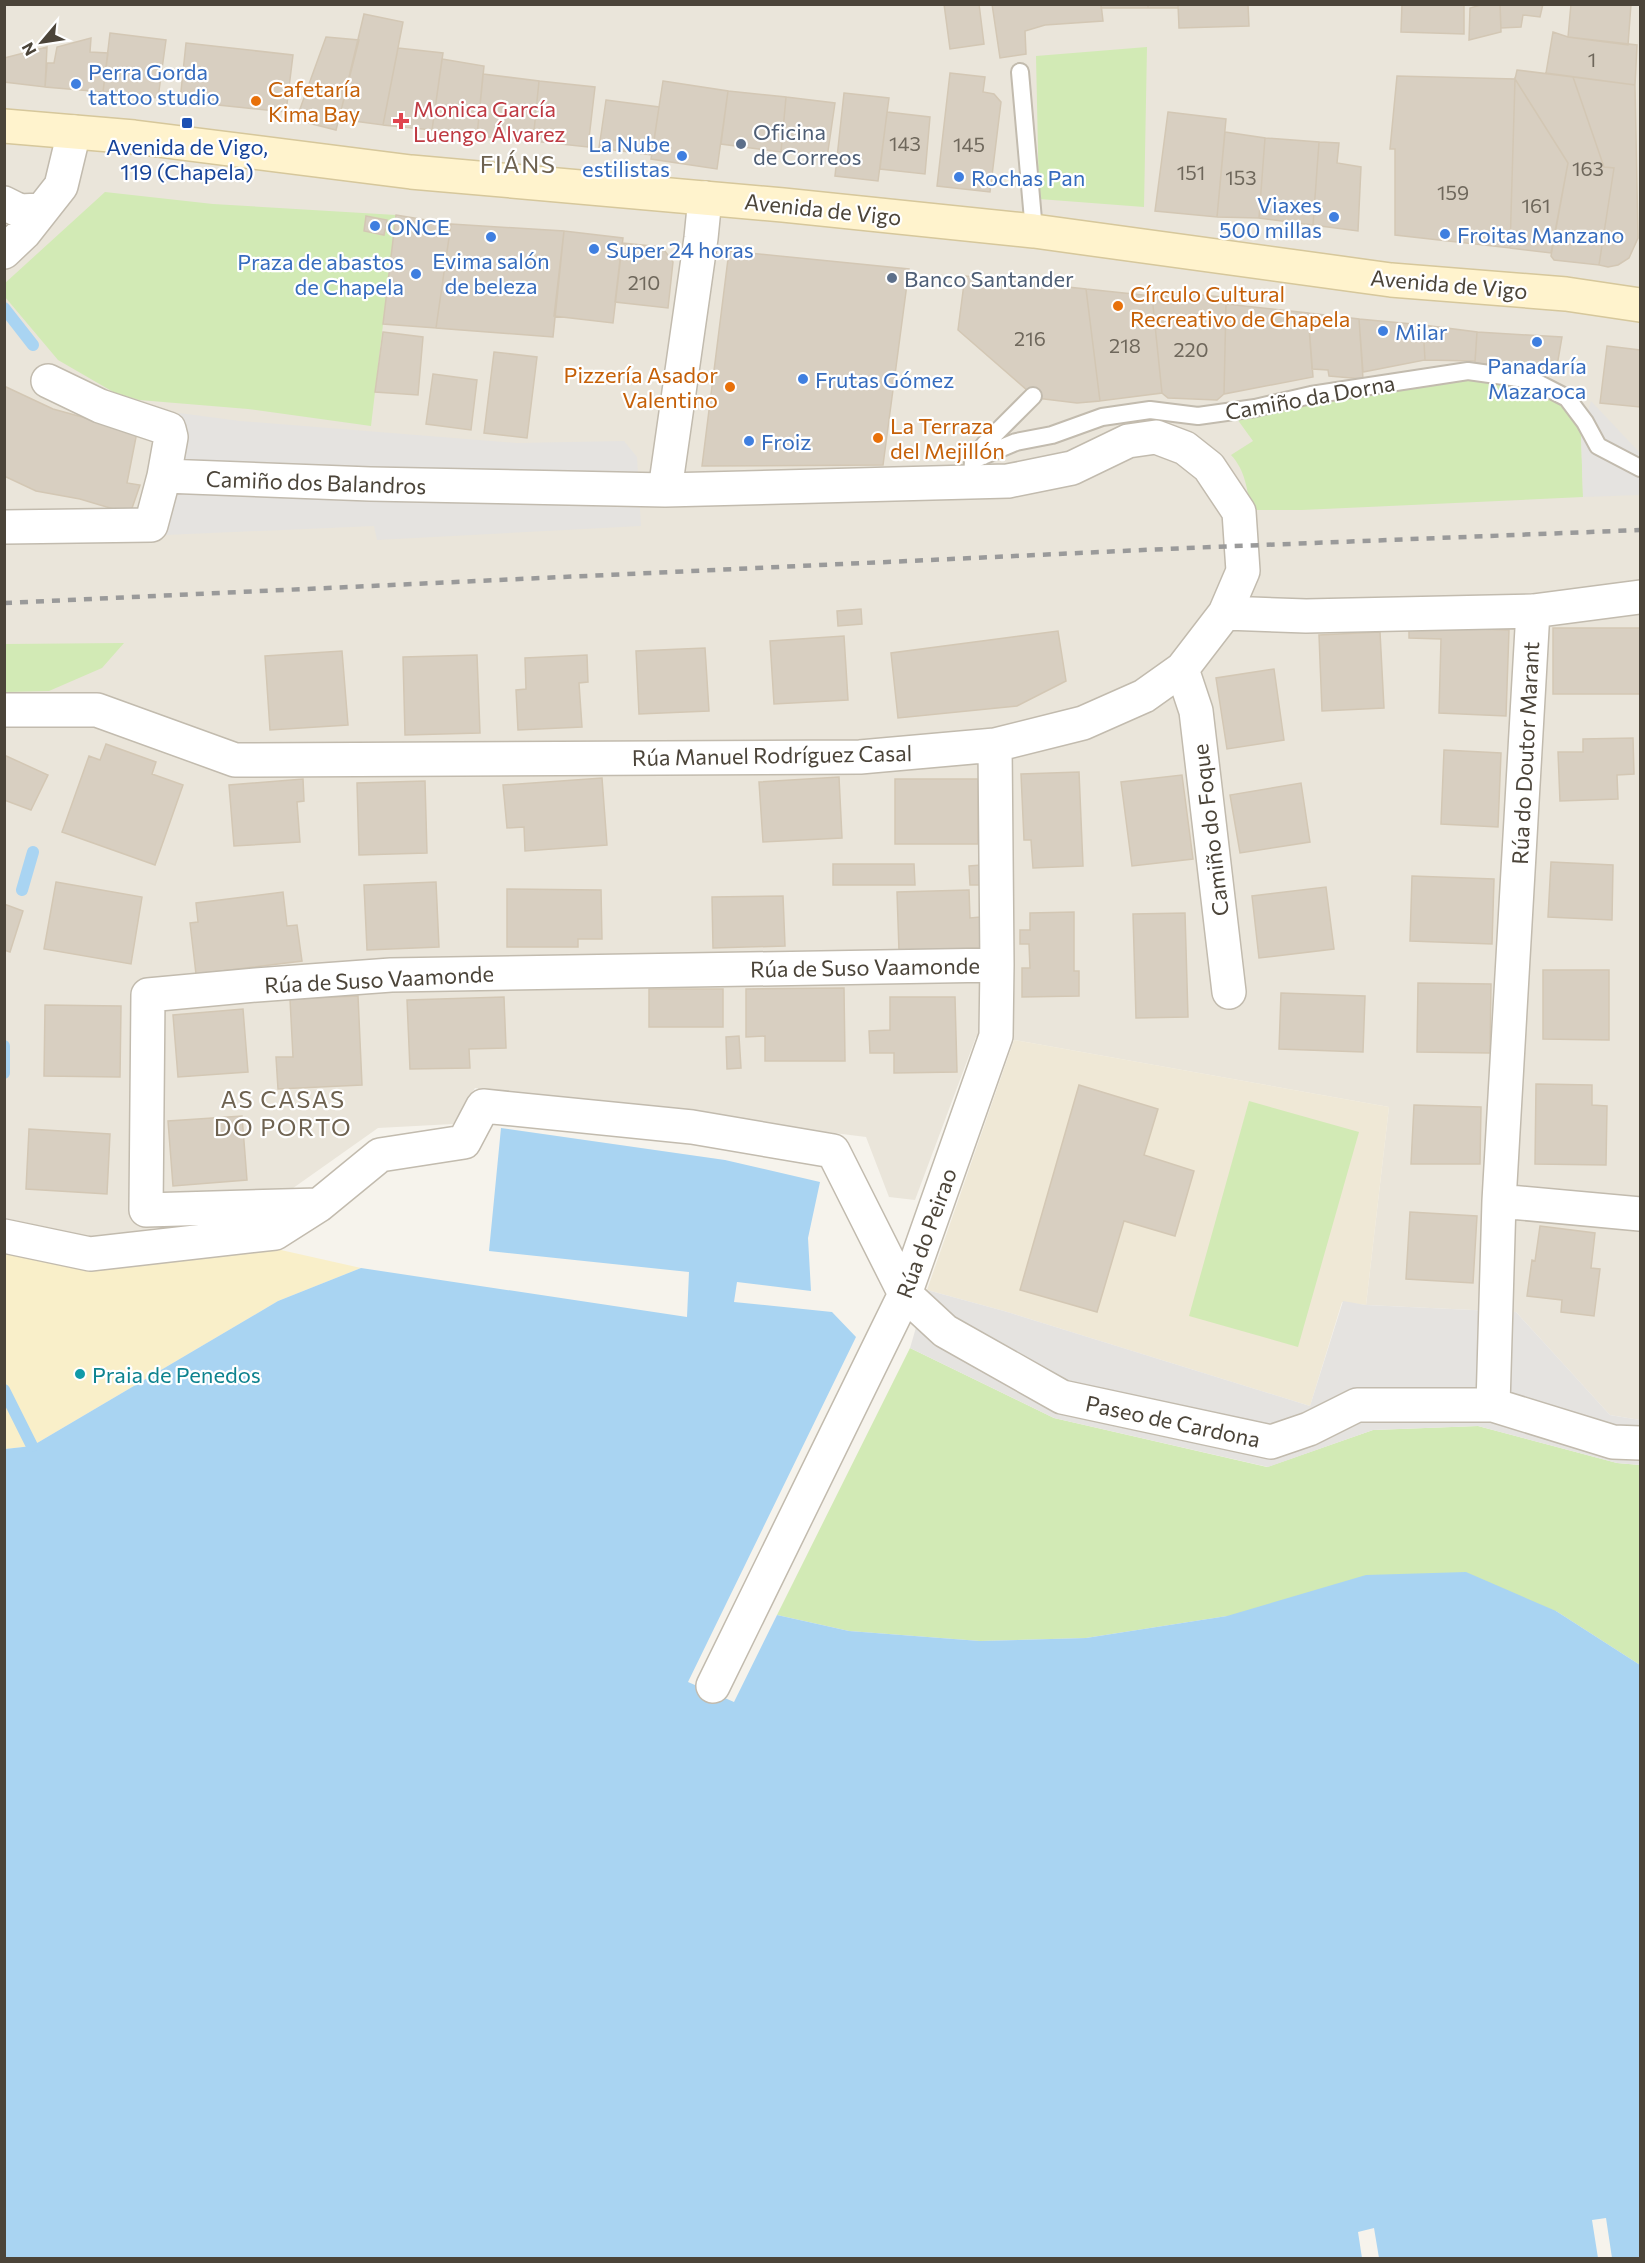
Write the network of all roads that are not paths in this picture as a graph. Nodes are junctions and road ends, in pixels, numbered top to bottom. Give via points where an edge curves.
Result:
1 (1020, 72) dead end
2 (4, 126) edge
3 (74, 132) junction
4 (705, 198) junction
5 (4, 203) edge
6 (41, 210) junction
7 (1034, 231) junction
8 (4, 252) edge
9 (1641, 305) edge
10 (48, 381) dead end
11 (1033, 396) dead end
12 (1641, 468) edge
13 (977, 469) junction
14 (164, 476) junction
15 (665, 490) junction
16 (4, 527) edge
17 (1641, 597) edge
18 (1533, 611) junction
19 (1226, 613) junction
20 (1182, 669) junction
21 (4, 711) edge
22 (994, 745) junction
23 (998, 965) junction
24 (1229, 992) dead end
25 (1499, 1201) junction
26 (319, 1205) junction
27 (1641, 1214) edge
28 (4, 1236) edge
29 (905, 1294) junction
30 (1493, 1405) junction
31 (1641, 1443) edge
32 (713, 1686) dead end

1 - 7 lane
2 - 3 main road, Avenida de Vigo
3 - 4 main road, Avenida de Vigo via 411,172
3 - 6 street via 61,186
4 - 7 main road, Avenida de Vigo
4 - 15 street
5 - 6 street via 20,211
6 - 8 street
7 - 9 main road, Avenida de Vigo via 1391,280 1566,294
10 - 14 street via 100,406 169,429
11 - 13 lane via 984,445
12 - 13 lane, Camiño da Dorna via 1598,446 1567,398 1532,380 1468,371 1198,416 1150,410 1102,417 1052,435 1016,442
13 - 15 street, Rúa Manuel Rodríguez Casal
13 - 19 street, Rúa Manuel Rodríguez Casal via 1008,481 1072,468 1128,441 1156,437 1185,448 1209,467 1239,512 1243,571
14 - 15 street, Camiño dos Balandros
14 - 16 street via 151,525
17 - 18 street
18 - 19 street, Rúa do Doutor Marant via 1306,616
18 - 25 street, Rúa do Doutor Marant
19 - 20 street, Rúa Manuel Rodríguez Casal
20 - 22 street, Rúa Manuel Rodríguez Casal via 1144,696 1083,723
20 - 24 street, Camiño do Foque via 1196,711
21 - 22 street, Rúa Manuel Rodríguez Casal via 97,710 235,760 860,757
22 - 23 street, Rúa do Peirao
23 - 26 street, Rúa de Suso Vaamonde via 391,975 148,996 146,1210
23 - 29 street, Rúa do Peirao via 996,1036
25 - 27 street
25 - 30 street, Rúa do Doutor Marant
26 - 28 street via 275,1233 90,1254
26 - 29 street, Paseo de Cardona via 380,1155 464,1142 483,1106 692,1127 833,1151
29 - 30 street, Paseo de Cardona via 945,1332 1062,1397 1271,1442 1309,1429 1357,1405
29 - 32 street, Rúa do Peirao
30 - 31 street, Paseo de Cardona via 1613,1442

